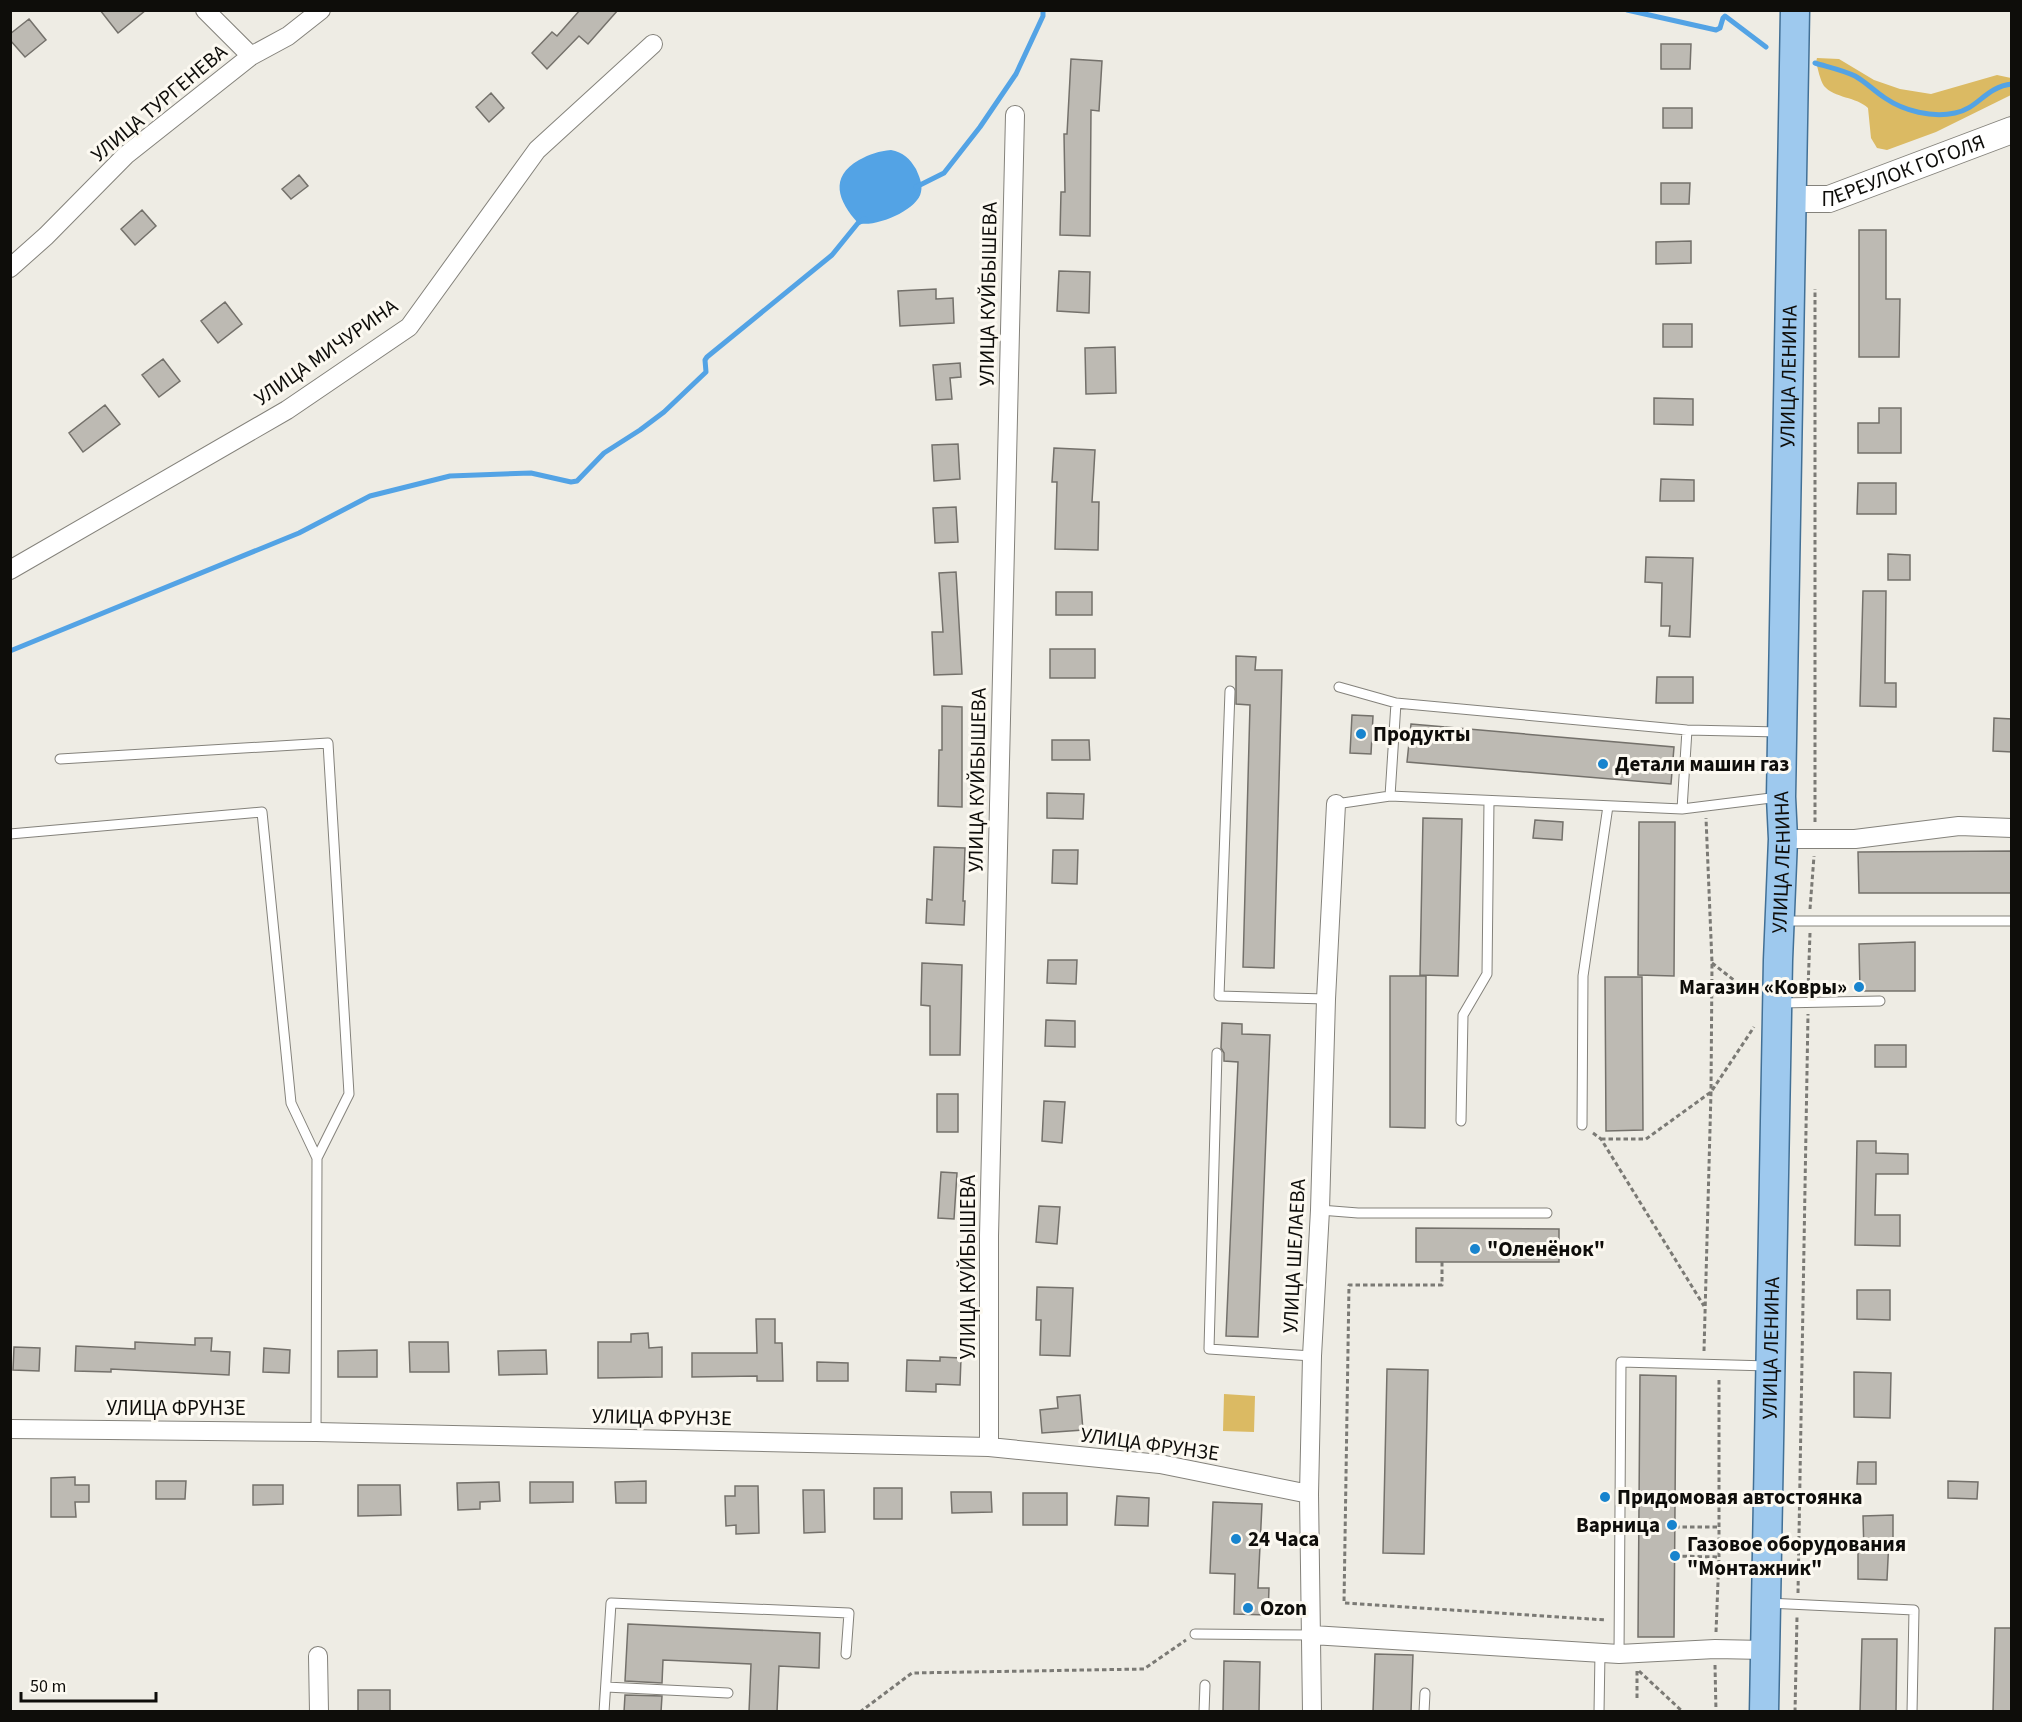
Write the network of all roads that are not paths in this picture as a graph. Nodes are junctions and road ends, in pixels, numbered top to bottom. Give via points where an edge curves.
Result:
1 (205, 10) edge
2 (321, 10) edge
3 (1795, 10) edge
4 (653, 44) dead end
5 (250, 56) junction
6 (1015, 115) dead end
7 (2012, 130) edge
8 (1792, 199) junction
9 (10, 268) edge
10 (10, 570) edge
11 (1339, 687) dead end
12 (1230, 691) dead end
13 (1396, 703) junction
14 (1687, 730) junction
15 (1782, 732) junction
16 (60, 759) dead end
17 (1390, 796) junction
18 (1781, 797) junction
19 (1489, 801) junction
20 (1336, 804) joint
21 (1608, 806) junction
22 (1682, 809) junction
23 (2012, 828) edge
24 (10, 834) edge
25 (1783, 839) junction
26 (2012, 921) edge
27 (1779, 922) junction
28 (1326, 999) junction
29 (1880, 1001) dead end
30 (1764, 1004) junction
31 (1217, 1053) dead end
32 (1461, 1121) dead end
33 (1582, 1125) road end
34 (317, 1158) junction
35 (1320, 1210) junction
36 (1547, 1213) dead end
37 (1312, 1356) junction
38 (1771, 1366) junction
39 (10, 1429) edge
40 (316, 1432) junction
41 (989, 1447) junction
42 (1309, 1494) junction
43 (1766, 1603) junction
44 (1195, 1634) road end
45 (1312, 1635) junction
46 (1765, 1650) junction
47 (1600, 1653) junction
48 (846, 1654) dead end
49 (1619, 1654) junction
50 (318, 1656) dead end
51 (1205, 1685) dead end
52 (606, 1687) junction
53 (728, 1693) dead end
54 (1425, 1693) dead end
55 (319, 1712) edge
56 (604, 1712) edge
57 (1204, 1712) edge
58 (1312, 1712) edge
59 (1424, 1712) edge
60 (1599, 1712) edge
61 (1764, 1712) edge
62 (1912, 1712) edge

1 - 5 street
2 - 5 street, УЛИЦА ТУРГЕНЕВА via 288,36
3 - 8 main road, УЛИЦА ЛЕНИНА
4 - 10 street, УЛИЦА МИЧУРИНА via 537,150 409,327 287,410
5 - 9 street, УЛИЦА ТУРГЕНЕВА via 126,155
6 - 41 street, УЛИЦА КУЙБЫШЕВА via 990,1213
7 - 8 main road, ПЕРЕУЛОК ГОГОЛЯ via 1829,198
8 - 15 main road, УЛИЦА ЛЕНИНА
11 - 13 lane
12 - 28 lane via 1219,996
13 - 14 lane
13 - 17 lane
14 - 15 lane
14 - 22 lane
15 - 18 main road, УЛИЦА ЛЕНИНА
16 - 34 lane via 328,743 349,1094
17 - 19 lane
17 - 20 lane
18 - 22 lane
18 - 25 main road, УЛИЦА ЛЕНИНА
19 - 21 lane
19 - 32 lane via 1486,974 1463,1016
20 - 28 street, УЛИЦА ШЕЛАЕВА
21 - 22 lane
21 - 33 lane via 1583,976
23 - 25 street via 1959,826 1855,838
24 - 34 lane via 262,812 291,1103
25 - 27 main road, УЛИЦА ЛЕНИНА
26 - 27 lane
27 - 30 main road, УЛИЦА ЛЕНИНА
28 - 35 street, УЛИЦА ШЕЛАЕВА
29 - 30 lane
30 - 38 main road, УЛИЦА ЛЕНИНА
31 - 37 lane via 1209,1349
34 - 40 lane
35 - 36 lane
35 - 37 street, УЛИЦА ШЕЛАЕВА
37 - 42 street, УЛИЦА ШЕЛАЕВА
38 - 43 main road, УЛИЦА ЛЕНИНА
38 - 49 lane via 1621,1362
39 - 40 street, УЛИЦА ФРУНЗЕ
40 - 41 street, УЛИЦА ФРУНЗЕ
41 - 42 street, УЛИЦА ФРУНЗЕ via 1160,1464
42 - 45 street, УЛИЦА ШЕЛАЕВА
43 - 46 main road, УЛИЦА ЛЕНИНА
43 - 62 lane via 1914,1610
44 - 45 lane
45 - 47 street
45 - 58 street, УЛИЦА ШЕЛАЕВА
46 - 49 street
46 - 61 main road, УЛИЦА ЛЕНИНА
47 - 49 street
47 - 60 lane
48 - 52 lane via 849,1613 610,1603
50 - 55 street
51 - 57 lane
52 - 53 lane
52 - 56 lane
54 - 59 lane

